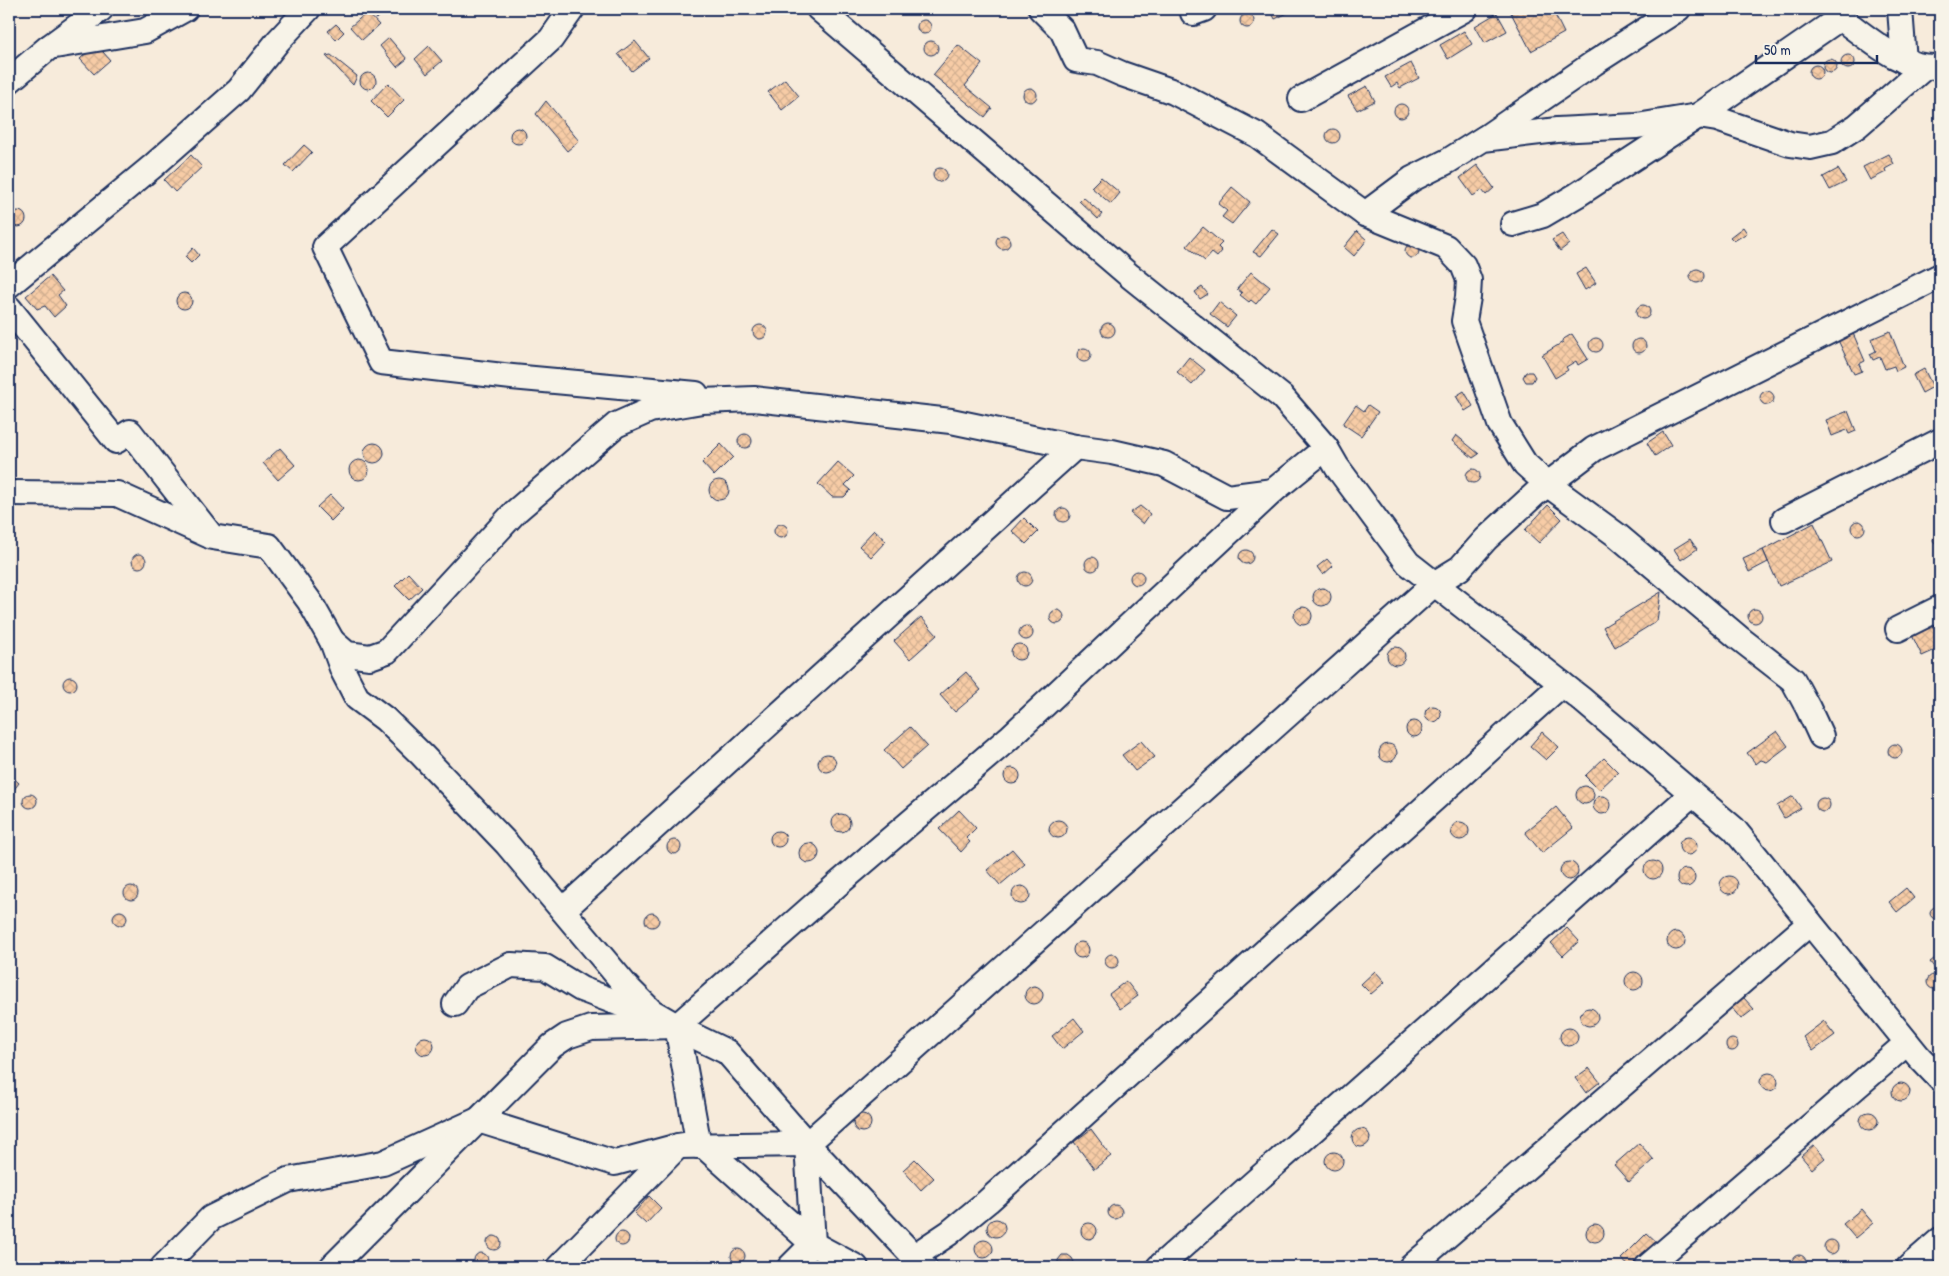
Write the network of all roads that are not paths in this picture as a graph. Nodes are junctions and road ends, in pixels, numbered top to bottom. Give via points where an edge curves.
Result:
1 (101, 9) edge
2 (184, 9) edge
3 (308, 9) edge
4 (572, 9) edge
5 (819, 9) edge
6 (1040, 9) edge
7 (1465, 9) edge
8 (1678, 9) edge
9 (1900, 9) edge
10 (1838, 13) edge
11 (49, 47) junction
12 (1923, 65) edge
13 (9, 82) edge
14 (1301, 99) dead end
15 (1698, 116) junction
16 (1483, 139) junction
17 (1365, 214) junction
18 (1513, 224) dead end
19 (1940, 276) edge
20 (9, 285) edge
21 (9, 308) edge
22 (754, 399) junction
23 (1940, 441) edge
24 (1075, 447) junction
25 (1326, 448) junction
26 (1547, 484) junction
27 (1273, 491) junction
28 (9, 493) edge
29 (1784, 520) dead end
30 (212, 537) junction
31 (1434, 584) junction
32 (1940, 608) edge
33 (1898, 629) dead end
34 (332, 641) junction
35 (1562, 684) junction
36 (1821, 736) dead end
37 (1692, 794) junction
38 (563, 910) junction
39 (1810, 923) junction
40 (454, 1004) dead end
41 (677, 1026) junction
42 (1908, 1043) junction
43 (1937, 1070) edge
44 (478, 1120) junction
45 (807, 1144) junction
46 (688, 1146) junction
47 (1940, 1240) edge
48 (812, 1244) junction
49 (919, 1262) edge
50 (163, 1267) edge
51 (332, 1267) edge
52 (559, 1267) edge
53 (790, 1267) edge
54 (856, 1267) edge
55 (1159, 1267) edge
56 (1411, 1267) edge
57 (1647, 1267) edge
58 (1909, 1267) edge

1 - 11 street
2 - 11 street via 145,31
3 - 20 street via 278,40 239,90
4 - 22 street via 551,39 325,247 381,362
5 - 25 street via 1130,276 1282,397
6 - 17 street via 1062,30 1076,60 1097,63 1174,92 1257,135
7 - 14 street
8 - 16 street
9 - 12 street
10 - 12 street
10 - 15 street
11 - 13 street
12 - 15 street via 1857,126 1832,142 1810,147
15 - 16 street via 1637,126 1557,130
15 - 18 street via 1543,215
16 - 17 street via 1412,179
17 - 26 street via 1446,247 1462,265 1468,280 1464,321 1500,424 1525,464
19 - 26 street via 1594,449
21 - 30 street via 116,441 130,432
22 - 24 street via 951,421
22 - 34 street via 702,401 650,410 616,424 515,512 387,651 370,657 347,654
23 - 29 street
24 - 27 street via 1164,464 1227,497
24 - 38 street
25 - 27 street
25 - 31 street via 1408,563
26 - 31 street via 1486,539 1460,568
26 - 36 street via 1618,536 1793,680
27 - 41 street via 1009,738
28 - 30 street via 117,494
30 - 34 street via 269,546 310,602
31 - 35 street
31 - 45 street
32 - 33 street
34 - 38 street via 358,698 422,755 507,844
35 - 37 street
35 - 49 street
37 - 39 street via 1734,829
37 - 55 street
38 - 41 street via 627,987 651,1011
39 - 42 street
39 - 56 street
40 - 41 street via 467,987 511,965 545,966 581,990
41 - 44 street via 591,1028 567,1036 552,1046
41 - 45 street via 727,1052
41 - 46 street
42 - 43 street
42 - 57 street
44 - 46 street via 615,1163
44 - 50 street via 383,1163 288,1180 211,1218
44 - 51 street
45 - 46 street
45 - 48 street
45 - 49 street
46 - 48 street via 705,1147
46 - 52 street
47 - 58 street
48 - 53 street
48 - 54 street

